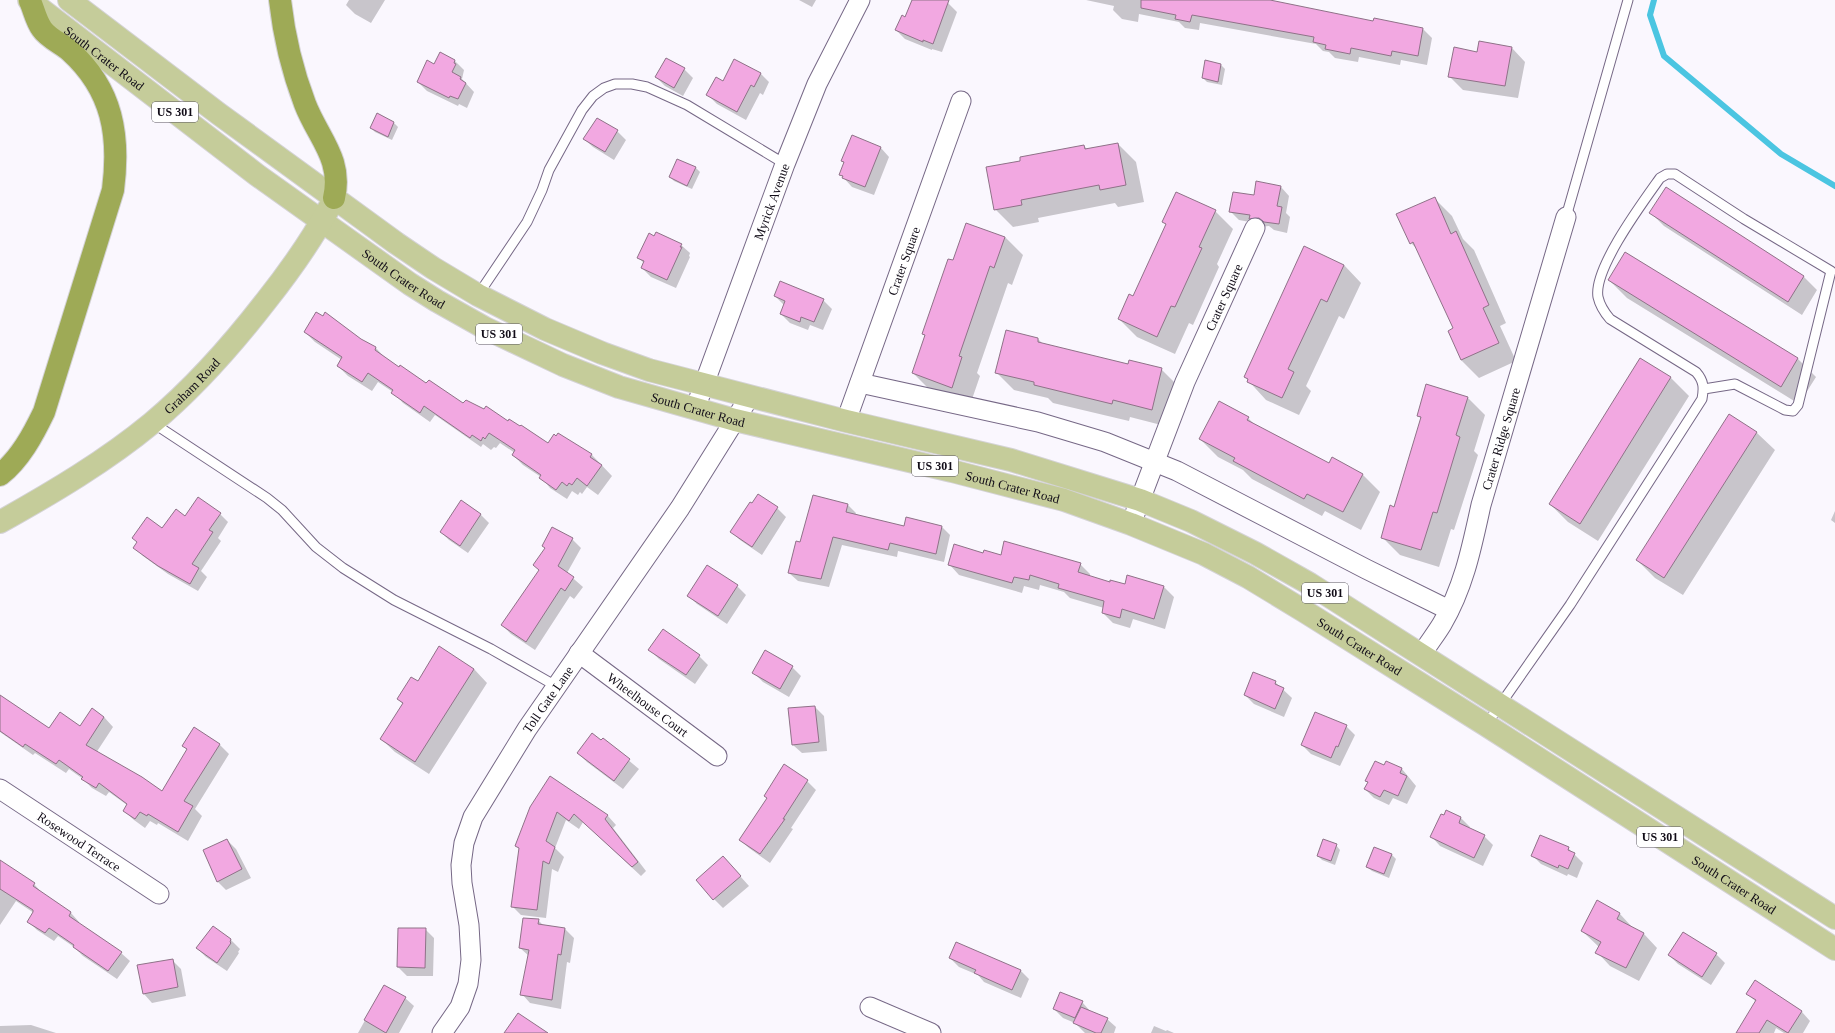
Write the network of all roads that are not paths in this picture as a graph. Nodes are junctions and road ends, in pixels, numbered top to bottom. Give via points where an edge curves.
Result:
1 (29, 0) edge
2 (70, 0) edge
3 (280, 0) edge
4 (860, 0) edge
5 (1628, 0) edge
6 (961, 102) dead end
7 (785, 164) junction
8 (334, 198) junction
9 (1566, 218) joint
10 (322, 221) junction
11 (1255, 228) dead end
12 (478, 295) junction
13 (860, 383) junction
14 (703, 385) junction
15 (1704, 389) junction
16 (750, 396) junction
17 (695, 409) junction
18 (735, 420) junction
19 (846, 421) junction
20 (152, 422) junction
21 (1155, 462) junction
22 (0, 475) edge
23 (1140, 500) junction
24 (0, 522) edge
25 (1132, 524) junction
26 (1449, 610) junction
27 (579, 653) junction
28 (1422, 654) junction
29 (556, 686) junction
30 (1500, 704) junction
31 (1486, 724) junction
32 (717, 756) dead end
33 (0, 789) edge
34 (159, 894) dead end
35 (1835, 918) edge
36 (1835, 949) edge
37 (870, 1007) dead end
38 (442, 1033) edge
39 (931, 1033) edge

1 - 10 main road, South Crater Road / US 301 via 257,175
1 - 22 highway via 42,30 71,52 93,77 105,99 116,139 116,166 113,190 44,412 22,451
2 - 8 main road, South Crater Road / US 301
3 - 8 highway via 283,29 292,68 305,106 336,170 337,185
4 - 7 street, Myrick Avenue via 817,84
5 - 9 lane
6 - 13 street, Crater Square
7 - 12 lane via 687,105 647,87 615,84 604,88 593,96 582,110 549,170 527,222
7 - 14 street, Myrick Avenue
8 - 10 main road, Graham Road
8 - 12 main road, South Crater Road / US 301 via 433,268
9 - 26 street, Crater Ridge Square via 1481,505 1465,570
10 - 17 main road, South Crater Road / US 301 via 417,288 485,328 563,365
10 - 20 main road, Graham Road via 280,283 241,333 195,384
11 - 21 street, Crater Square via 1185,382
12 - 14 main road, South Crater Road / US 301 via 545,329 602,353 649,370
13 - 19 street, Crater Square
13 - 21 street via 1038,422 1105,442
14 - 16 main road, South Crater Road / US 301
14 - 17 street, Myrick Avenue
15 - 15 lane via 1702,379 1696,372 1610,319 1602,309 1598,296 1598,286 1608,260 1624,230 1660,178 1667,174 1675,174 1831,271 1798,406 1792,411 1785,410 1735,384
15 - 30 lane via 1702,399 1587,578
16 - 18 street, Toll Gate Lane
16 - 19 main road, South Crater Road / US 301
17 - 18 main road, South Crater Road / US 301
18 - 25 main road, South Crater Road / US 301 via 967,474 1064,500
18 - 27 street, Toll Gate Lane via 680,508
19 - 23 main road, South Crater Road / US 301 via 1011,460
20 - 24 main road, Graham Road via 118,449
20 - 29 lane via 267,498 282,510 316,547 343,568 394,600 491,649
21 - 23 street, Crater Square
21 - 26 street
23 - 25 street, Crater Square
23 - 28 main road, South Crater Road / US 301 via 1191,521 1256,553
25 - 31 main road, South Crater Road / US 301 via 1204,554 1248,577
26 - 28 street, Crater Ridge Square
27 - 29 street, Toll Gate Lane
27 - 32 street, Wheelhouse Court
28 - 30 main road, South Crater Road / US 301
29 - 38 street, Toll Gate Lane via 473,817 464,843 462,883 469,925 471,960 468,984 460,1006
30 - 31 lane
30 - 35 main road, South Crater Road / US 301
31 - 36 main road, South Crater Road / US 301
33 - 34 street, Rosewood Terrace
37 - 39 street

